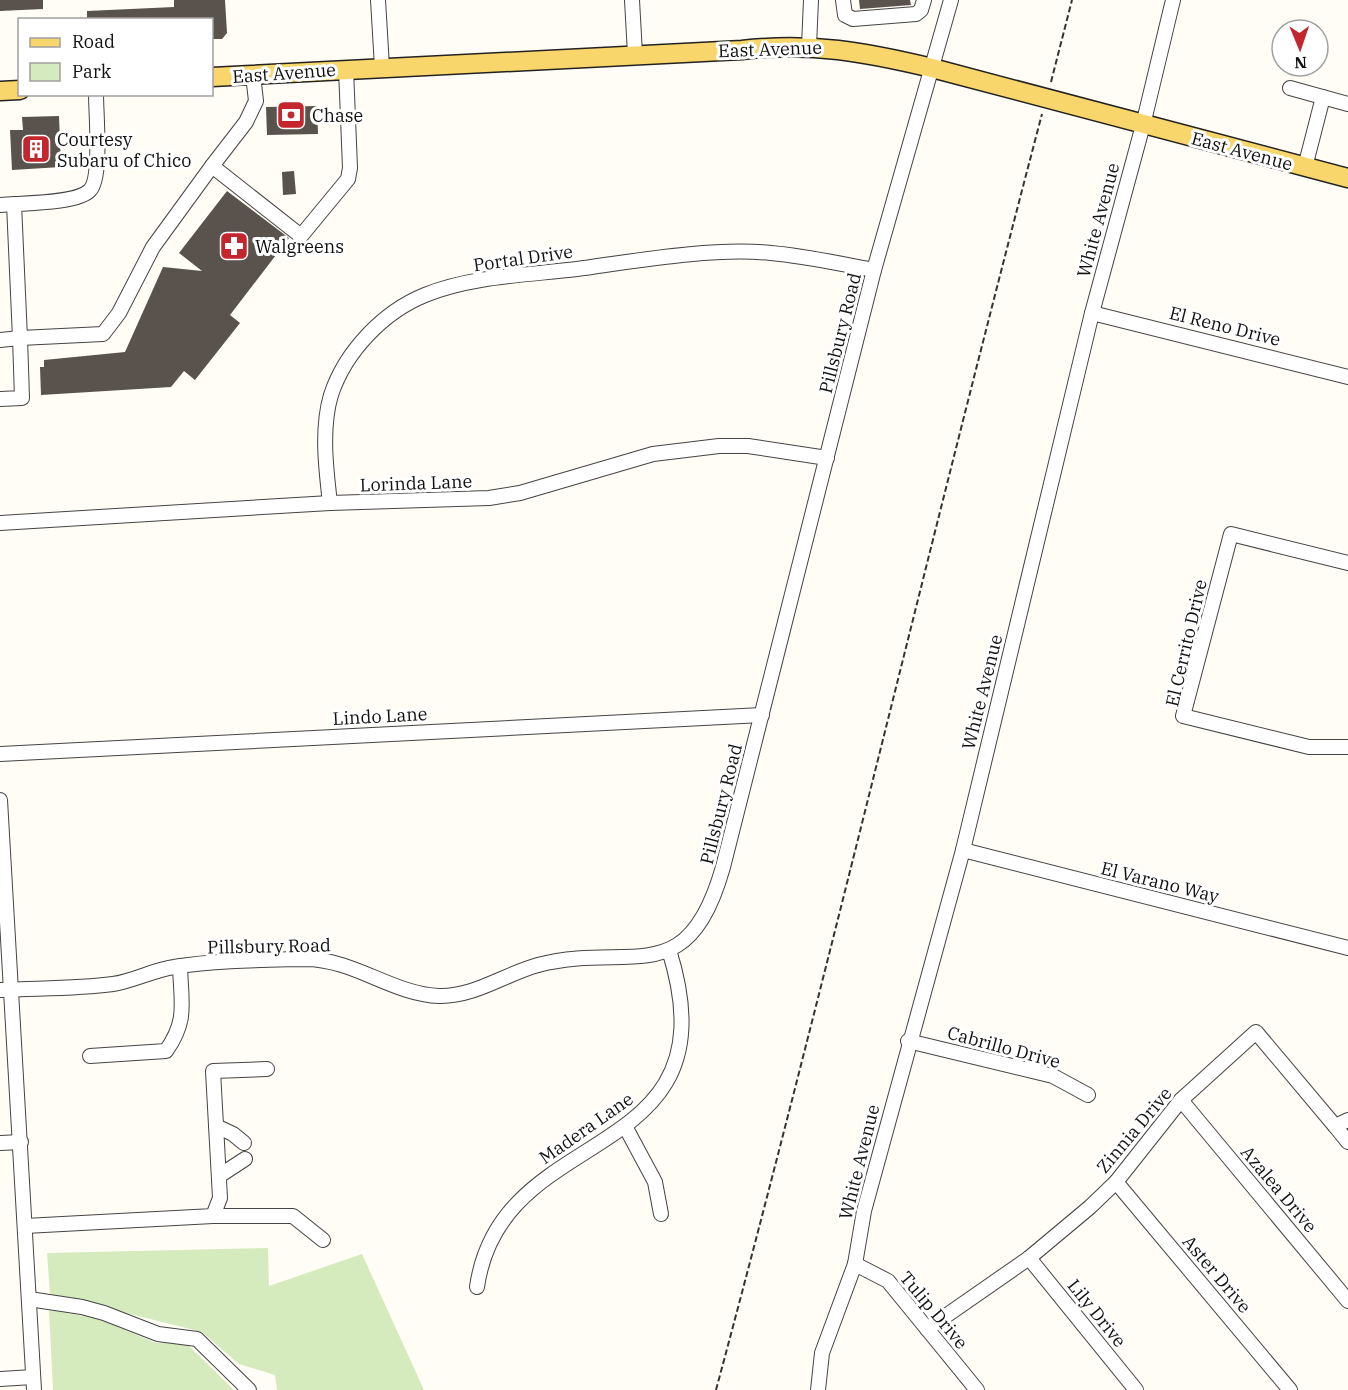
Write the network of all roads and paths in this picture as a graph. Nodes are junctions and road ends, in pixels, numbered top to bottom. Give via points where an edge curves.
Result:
1 (378, 0) edge
2 (632, 0) edge
3 (811, 0) edge
4 (843, 0) edge
5 (924, 0) edge
6 (951, 0) edge
7 (1071, 0) edge
8 (1173, 0) edge
9 (809, 46) junction
10 (634, 54) junction
11 (382, 67) junction
12 (933, 68) junction
13 (346, 69) junction
14 (253, 75) junction
15 (213, 77) edge
16 (1290, 88) dead end
17 (18, 90) edge
18 (0, 91) edge
19 (96, 96) edge
20 (1323, 97) junction
21 (1046, 99) junction
22 (1348, 104) edge
23 (1143, 125) junction
24 (212, 166) junction
25 (1305, 167) junction
26 (1348, 178) edge
27 (7, 204) edge
28 (874, 270) junction
29 (1092, 313) junction
30 (20, 339) junction
31 (0, 340) edge
32 (1348, 377) edge
33 (0, 399) edge
34 (826, 458) junction
35 (330, 504) junction
36 (0, 523) edge
37 (1348, 563) edge
38 (762, 715) junction
39 (1348, 747) edge
40 (0, 754) edge
41 (0, 800) edge
42 (963, 850) junction
43 (2, 876) edge
44 (1348, 948) edge
45 (669, 950) junction
46 (180, 966) junction
47 (6, 990) edge
48 (908, 1041) junction
49 (90, 1056) dead end
50 (267, 1069) dead end
51 (1088, 1095) dead end
52 (1181, 1100) junction
53 (1348, 1120) edge
54 (216, 1126) junction
55 (1335, 1126) junction
56 (626, 1128) junction
57 (21, 1142) junction
58 (1348, 1142) edge
59 (0, 1143) edge
60 (244, 1143) dead end
61 (245, 1160) dead end
62 (219, 1176) junction
63 (1116, 1182) junction
64 (661, 1214) dead end
65 (213, 1216) junction
66 (25, 1226) junction
67 (323, 1240) dead end
68 (1029, 1258) junction
69 (855, 1264) junction
70 (477, 1287) dead end
71 (29, 1299) junction
72 (1348, 1301) edge
73 (927, 1329) junction
74 (0, 1379) edge
75 (33, 1384) edge
76 (249, 1390) edge
77 (716, 1390) edge
78 (818, 1390) edge
79 (977, 1390) edge
80 (1136, 1390) edge
81 (1290, 1390) edge

1 - 11 street
2 - 10 street
3 - 9 street
4 - 5 street via 845,15 853,19 916,14
6 - 12 street, Pillsbury Road
7 - 21 path
8 - 23 street, White Avenue
9 - 10 main road, East Avenue
9 - 12 main road, East Avenue via 872,53
10 - 11 main road, East Avenue
11 - 13 main road, East Avenue
12 - 21 main road, East Avenue
12 - 28 street, Pillsbury Road
13 - 14 main road, East Avenue
13 - 24 street via 348,179 301,236
14 - 15 main road, East Avenue
14 - 24 street via 256,101 246,122
16 - 20 street
17 - 18 main road
19 - 27 street via 96,174 91,190 67,199
20 - 22 street
20 - 25 street
21 - 23 main road, East Avenue
21 - 77 path via 825,977
23 - 25 main road, East Avenue
23 - 29 street, White Avenue
24 - 30 street via 153,247 119,313 103,334
25 - 26 main road, East Avenue
27 - 30 street
28 - 34 street, Pillsbury Road
28 - 35 street, Portal Drive via 746,252 659,258 487,280 426,294 376,326 342,371 331,395 327,421
29 - 32 street, El Reno Drive
29 - 42 street, White Avenue
30 - 31 street
30 - 33 street via 22,398
34 - 35 street, Lorinda Lane via 748,446 684,449 622,461 520,493 489,498
34 - 38 street, Pillsbury Road
35 - 36 street, Lorinda Lane
37 - 39 street, El Cerrito Drive via 1231,534 1184,716 1309,747
38 - 40 street, Lindo Lane
38 - 45 street, Pillsbury Road via 714,901 687,938
41 - 43 street
42 - 44 street, El Varano Way
42 - 48 street, White Avenue
43 - 47 street
45 - 46 street, Pillsbury Road via 634,958 539,965 475,991 441,996 421,994 326,960
45 - 56 street, Madera Lane via 682,1000 680,1047 659,1094
46 - 47 street, Pillsbury Road via 112,984
46 - 49 street via 182,1021 166,1051
47 - 57 street
48 - 51 street, Cabrillo Drive via 1053,1076
48 - 69 street, White Avenue via 864,1211
50 - 54 street via 213,1071
52 - 55 street, Zinnia Drive via 1256,1032
52 - 63 street, Zinnia Drive
52 - 72 street, Azalea Drive
53 - 55 street
54 - 60 street
54 - 62 street
55 - 58 street
56 - 64 street via 655,1182
56 - 70 street, Madera Lane via 561,1166 510,1210 490,1237
57 - 59 street
57 - 66 street
61 - 62 street
62 - 65 street via 220,1198
63 - 68 street, Zinnia Drive
63 - 81 street, Aster Drive
65 - 66 street
65 - 67 street via 293,1216
66 - 71 street
68 - 73 street, Zinnia Drive
68 - 80 street, Lily Drive
69 - 73 street, Tulip Drive via 888,1281
69 - 78 street, White Avenue via 828,1331
71 - 75 street
71 - 76 street via 82,1307 158,1334 197,1339
73 - 79 street, Tulip Drive
74 - 75 street

